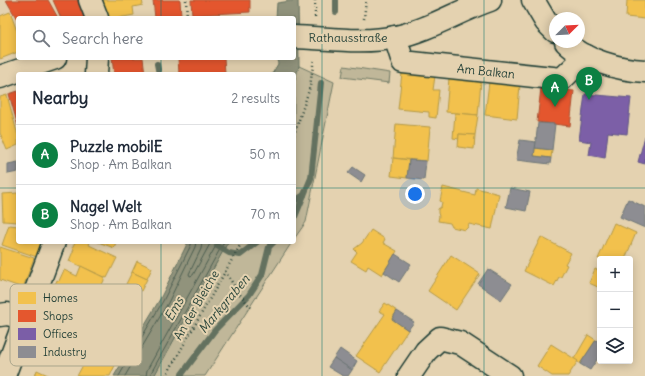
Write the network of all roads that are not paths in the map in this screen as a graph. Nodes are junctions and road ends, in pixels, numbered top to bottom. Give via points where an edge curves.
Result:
1 (90, 0) edge
2 (490, 0) edge
3 (533, 0) edge
4 (96, 16) edge
5 (549, 25) edge
6 (306, 37) edge
7 (395, 37) junction
8 (575, 48) edge
9 (586, 56) junction
10 (49, 60) edge
11 (97, 60) edge
12 (645, 71) edge
13 (96, 72) edge
14 (0, 76) edge
15 (53, 244) edge
16 (38, 284) edge
17 (0, 315) edge
18 (10, 315) edge
19 (10, 359) edge
20 (4, 376) edge
21 (409, 376) edge
22 (510, 376) edge

1 - 4 street
2 - 7 street, Rathausstraße via 433,26
3 - 5 street
6 - 7 street, Rathausstraße via 362,40
7 - 9 street, Am Balkan via 403,62 562,79
8 - 9 street
9 - 12 street via 613,66
10 - 14 street
11 - 13 street
15 - 16 street
17 - 18 street
19 - 20 street
21 - 22 street via 426,351 440,338 460,343

